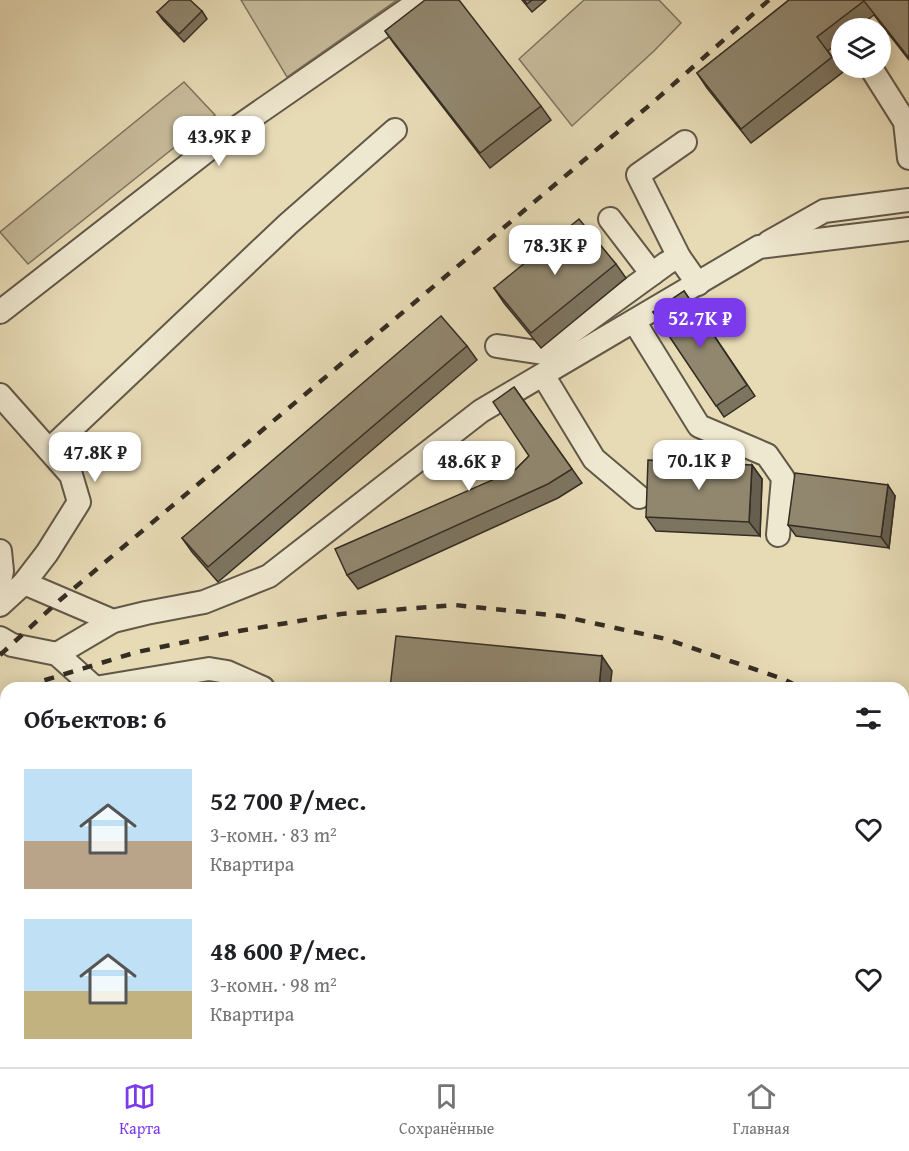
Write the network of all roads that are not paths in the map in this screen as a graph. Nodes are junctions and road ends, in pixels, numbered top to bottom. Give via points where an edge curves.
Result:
1 (421, 0) edge
2 (877, 78) edge
3 (395, 130) dead end
4 (685, 142) dead end
5 (909, 158) edge
6 (909, 200) edge
7 (610, 219) dead end
8 (909, 230) edge
9 (759, 248) junction
10 (679, 257) junction
11 (652, 274) junction
12 (698, 284) junction
13 (0, 312) edge
14 (634, 321) junction
15 (497, 346) dead end
16 (543, 375) junction
17 (0, 395) edge
18 (49, 450) junction
19 (639, 497) dead end
20 (778, 535) dead end
21 (0, 551) edge
22 (0, 580) edge
23 (24, 584) junction
24 (0, 605) edge
25 (112, 621) junction
26 (0, 638) edge
27 (57, 654) junction
28 (87, 682) edge
29 (130, 682) edge
30 (249, 682) edge

1 - 13 street via 232,131
2 - 5 street via 905,122
3 - 18 street via 288,224
4 - 10 street via 638,175
6 - 9 street via 824,211
7 - 11 street
8 - 9 street
9 - 12 street
10 - 11 street
10 - 12 street
11 - 15 street via 543,353
12 - 14 street
14 - 16 street
14 - 20 street via 699,426 767,454 783,478
16 - 19 street via 594,459
16 - 25 street via 481,411 269,576 204,602
17 - 18 street
18 - 23 street via 71,475 79,502
21 - 22 street
23 - 24 street
23 - 25 street
25 - 27 street
26 - 27 street via 12,645
27 - 28 street
29 - 30 street via 209,669

